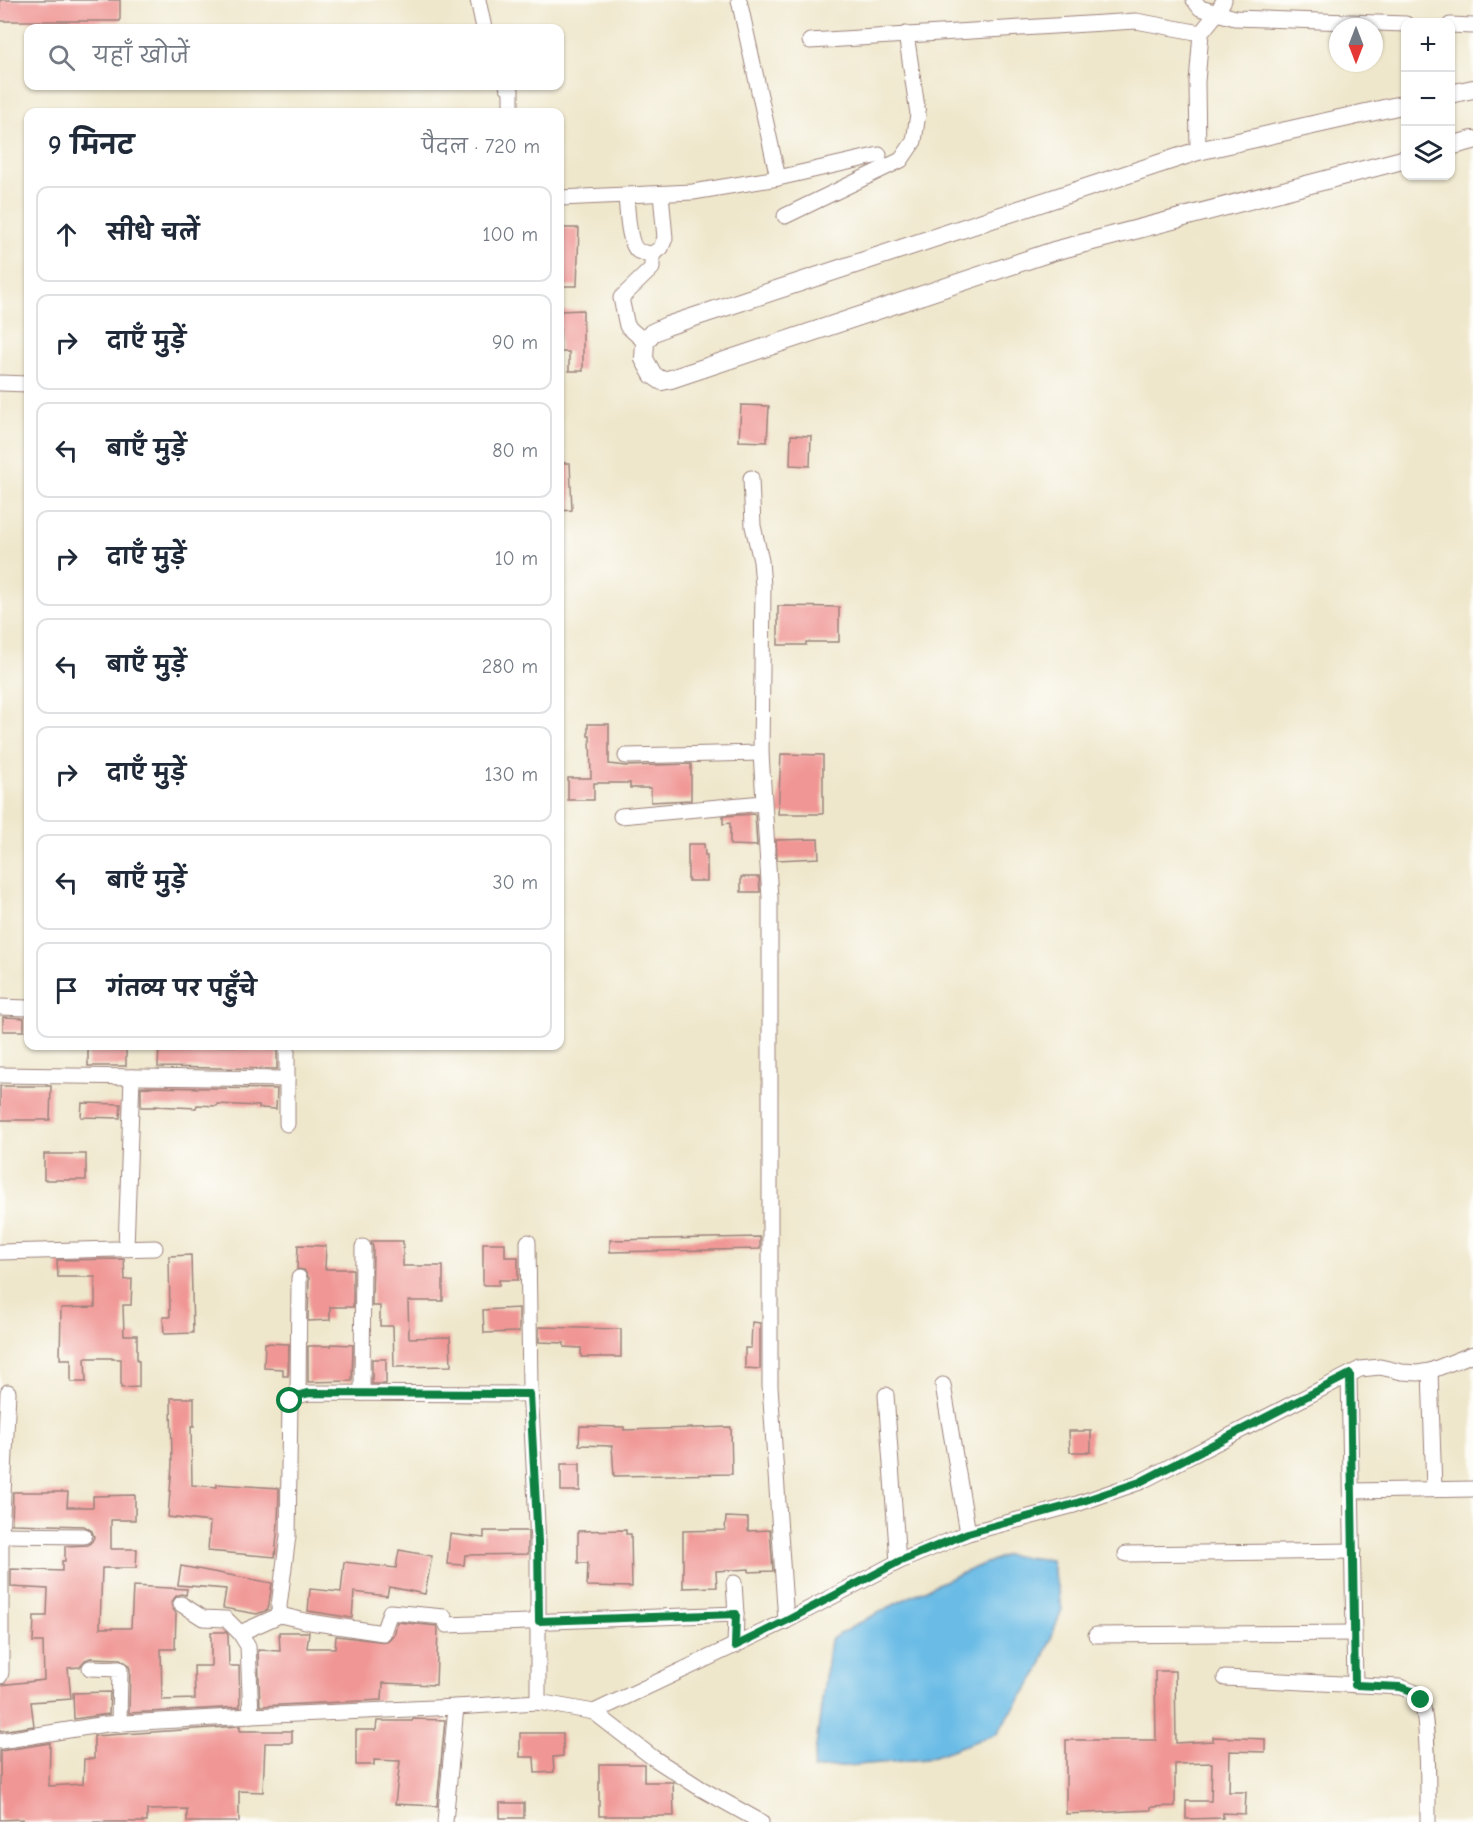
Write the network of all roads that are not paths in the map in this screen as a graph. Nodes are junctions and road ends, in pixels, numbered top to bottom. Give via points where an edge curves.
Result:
1 (477, 0) edge
2 (739, 0) edge
3 (1194, 0) edge
4 (1220, 7) edge
5 (483, 24) edge
6 (1401, 24) edge
7 (1455, 25) edge
8 (1473, 26) edge
9 (1201, 33) junction
10 (906, 34) junction
11 (810, 41) dead end
12 (1473, 89) edge
13 (511, 90) edge
14 (1455, 93) edge
15 (1401, 105) edge
16 (511, 108) edge
17 (1473, 140) edge
18 (1455, 145) edge
19 (1198, 151) junction
20 (879, 155) dead end
21 (1401, 160) edge
22 (778, 178) junction
23 (661, 194) junction
24 (626, 195) junction
25 (564, 198) edge
26 (785, 216) dead end
27 (652, 254) junction
28 (645, 342) junction
29 (0, 383) edge
30 (24, 384) edge
31 (751, 478) dead end
32 (761, 753) junction
33 (626, 756) dead end
34 (763, 803) junction
35 (621, 816) dead end
36 (0, 1008) edge
37 (24, 1008) edge
38 (287, 1050) edge
39 (0, 1075) edge
40 (132, 1077) junction
41 (287, 1079) junction
42 (287, 1124) dead end
43 (528, 1242) dead end
44 (363, 1247) dead end
45 (126, 1248) junction
46 (155, 1248) dead end
47 (0, 1252) edge
48 (298, 1278) dead end
49 (1473, 1354) edge
50 (1430, 1371) junction
51 (1350, 1374) junction
52 (943, 1385) dead end
53 (8, 1392) dead end
54 (362, 1393) junction
55 (530, 1394) junction
56 (886, 1395) dead end
57 (298, 1396) junction
58 (1434, 1489) junction
59 (1473, 1489) edge
60 (1352, 1491) junction
61 (968, 1533) junction
62 (1, 1535) edge
63 (84, 1536) dead end
64 (1353, 1551) junction
65 (1126, 1554) dead end
66 (898, 1562) junction
67 (734, 1583) dead end
68 (181, 1604) dead end
69 (736, 1614) junction
70 (280, 1615) junction
71 (539, 1621) junction
72 (786, 1621) junction
73 (240, 1633) junction
74 (1354, 1633) junction
75 (1096, 1635) dead end
76 (735, 1646) junction
77 (90, 1668) dead end
78 (0, 1676) edge
79 (1225, 1678) dead end
80 (1355, 1685) junction
81 (538, 1702) junction
82 (456, 1707) junction
83 (594, 1712) junction
84 (251, 1716) junction
85 (119, 1724) junction
86 (0, 1741) edge
87 (446, 1822) edge
88 (760, 1822) edge
89 (1428, 1822) edge

1 - 5 street
2 - 22 street
3 - 4 street via 1200,8
4 - 6 street via 1235,18
4 - 9 street
7 - 8 street
9 - 10 street via 1136,21
9 - 19 street
10 - 11 street
10 - 26 street via 918,114 914,141 901,160
12 - 14 street
13 - 16 street
15 - 19 street
17 - 18 street
19 - 28 street via 667,326 652,333
20 - 22 street
21 - 28 street via 1054,251 671,379 662,381 653,375 644,359
22 - 23 street
23 - 24 street
23 - 27 street via 665,238 661,248
24 - 25 street
24 - 27 street via 634,247
27 - 28 street via 652,268 621,298 627,326
29 - 30 street
31 - 32 street via 753,525 763,586
32 - 33 street
32 - 34 street
34 - 35 street
34 - 72 street via 770,898 770,1386
36 - 37 street
38 - 41 street
39 - 40 street
40 - 41 street
40 - 45 street
41 - 42 street
43 - 55 street
44 - 54 street
45 - 46 street
45 - 47 street
48 - 57 street
49 - 50 street
50 - 51 street via 1402,1372 1380,1367
50 - 58 street
51 - 60 street
51 - 61 street via 1140,1482
52 - 61 street
53 - 62 street
54 - 55 street
54 - 57 street
55 - 71 street
56 - 66 street
57 - 70 street via 290,1401 288,1536
58 - 59 street
58 - 60 street
60 - 64 street
61 - 66 street
62 - 63 street
62 - 78 street
64 - 65 street
64 - 74 street
66 - 72 street
67 - 69 street
68 - 73 street via 203,1618 226,1619
69 - 71 street
69 - 76 street
70 - 71 street via 383,1633 390,1612 444,1617 447,1625
70 - 73 street
71 - 81 street
72 - 76 street
73 - 84 street via 248,1646
74 - 75 street
74 - 80 street
76 - 83 street
77 - 85 street via 120,1669
79 - 80 street
80 - 89 street via 1400,1687 1415,1692 1421,1700
81 - 82 street
81 - 83 street
82 - 84 street
82 - 87 street
83 - 88 street via 652,1757
84 - 85 street
85 - 86 street

